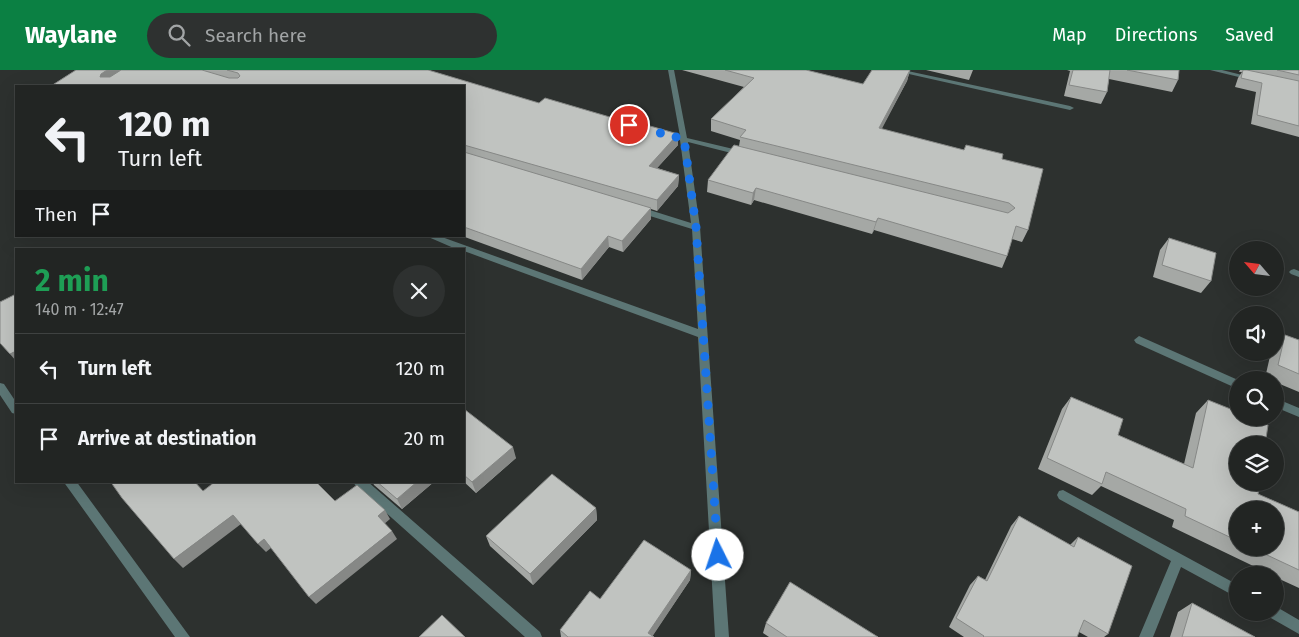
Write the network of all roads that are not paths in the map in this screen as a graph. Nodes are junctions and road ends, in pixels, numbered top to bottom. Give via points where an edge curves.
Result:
1 (671, 70) edge
2 (894, 70) edge
3 (1217, 70) edge
4 (1255, 79) edge
5 (1070, 108) dead end
6 (655, 132) edge
7 (684, 139) junction
8 (752, 156) edge
9 (631, 208) edge
10 (696, 227) junction
11 (433, 237) edge
12 (463, 248) edge
13 (465, 249) edge
14 (703, 335) junction
15 (1139, 340) dead end
16 (1229, 381) edge
17 (0, 387) edge
18 (1284, 406) edge
19 (15, 409) edge
20 (1299, 413) edge
21 (70, 483) edge
22 (362, 483) edge
23 (1063, 495) dead end
24 (1178, 559) junction
25 (1229, 587) edge
26 (1284, 618) edge
27 (1299, 627) edge
28 (182, 637) edge
29 (535, 637) edge
30 (722, 637) edge
31 (1146, 637) edge

1 - 7 street
2 - 5 street
3 - 4 street
6 - 7 street
7 - 8 street
7 - 10 street
9 - 10 street
10 - 14 street
11 - 12 street
13 - 14 street
14 - 30 street
15 - 16 street
17 - 19 street
18 - 20 street
21 - 28 street
22 - 29 street
23 - 24 street
24 - 25 street
24 - 31 street
26 - 27 street

